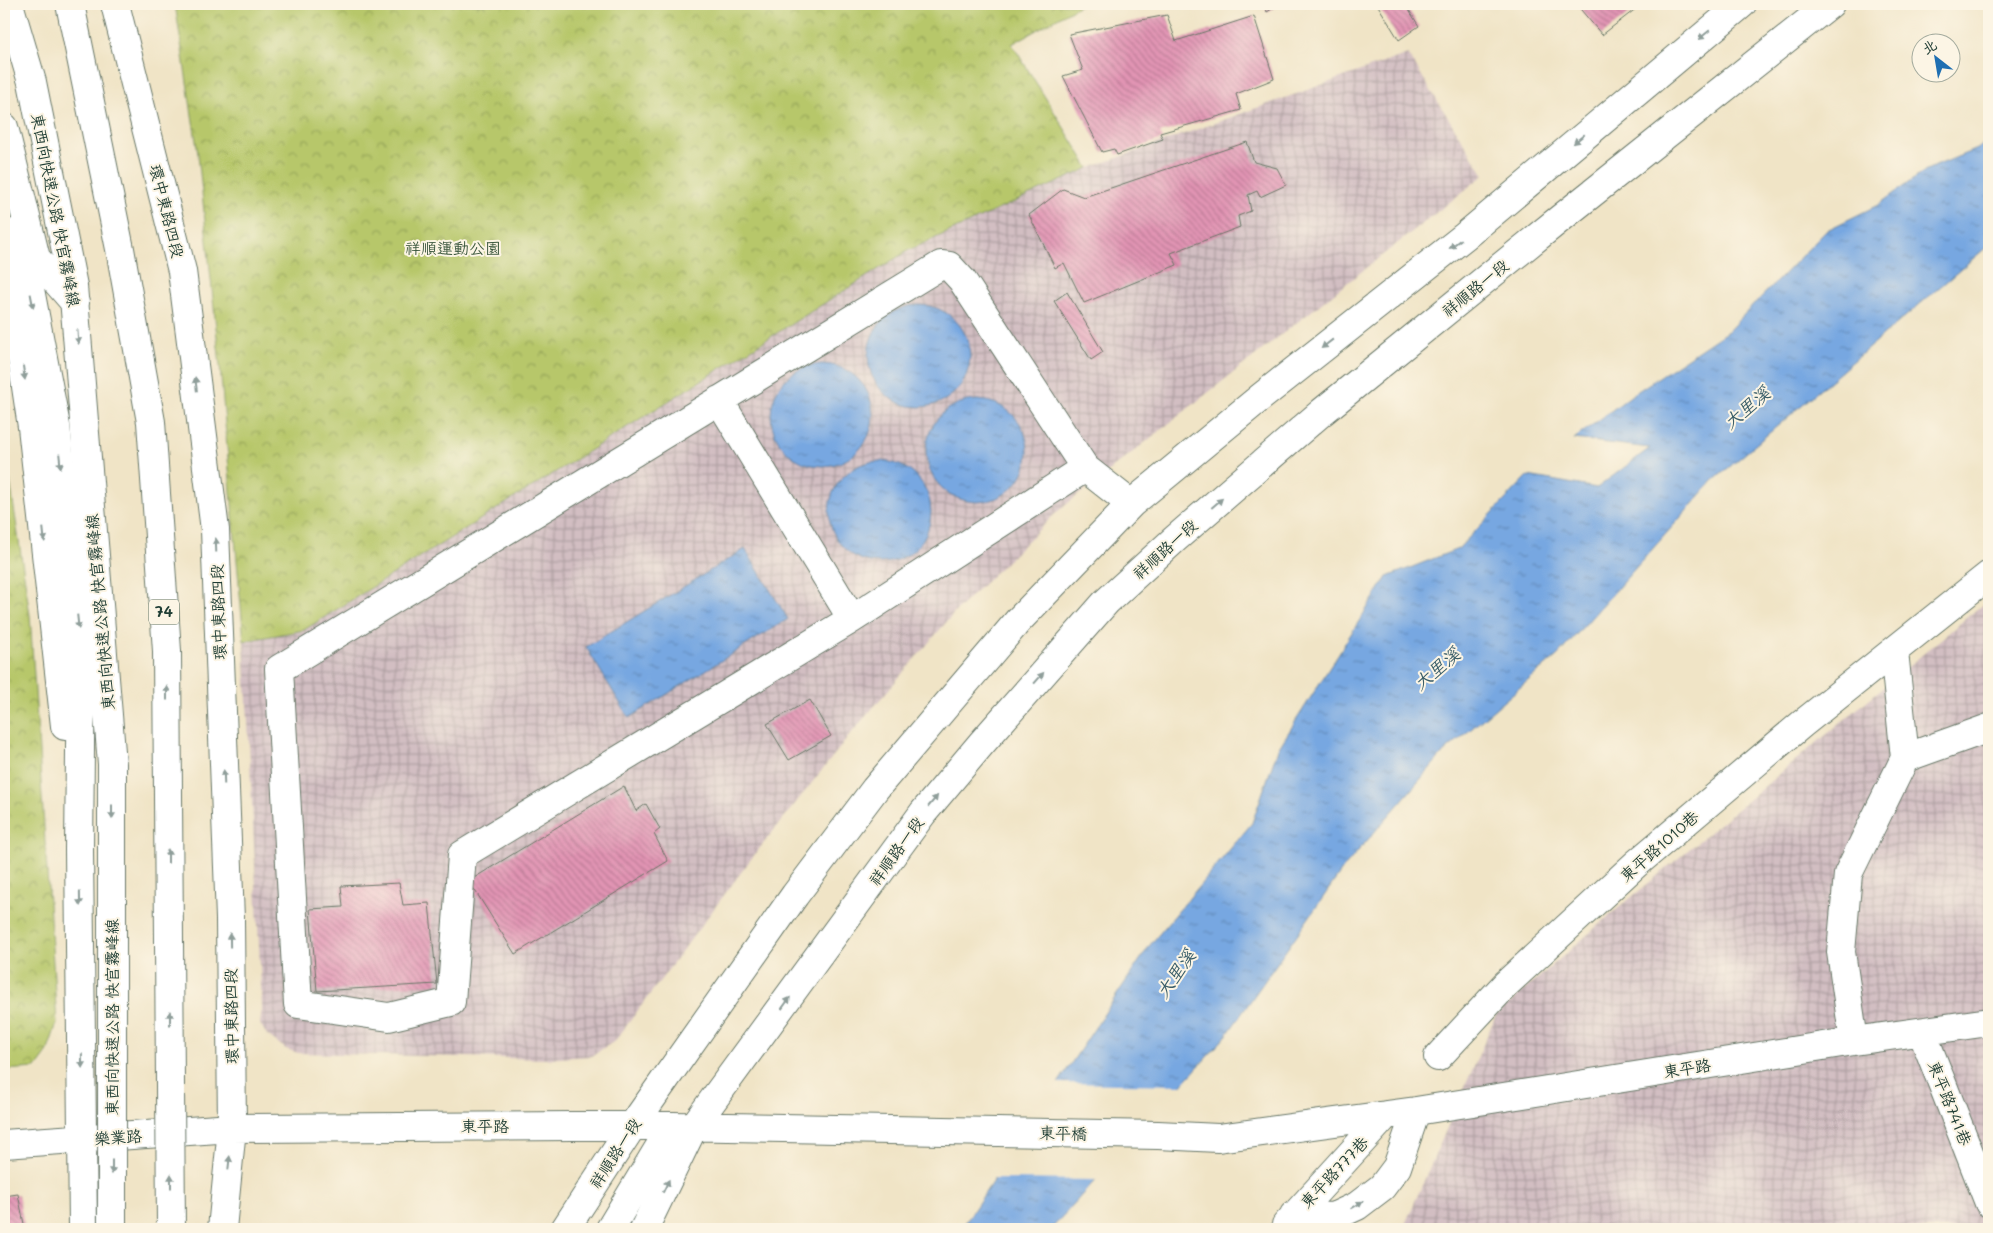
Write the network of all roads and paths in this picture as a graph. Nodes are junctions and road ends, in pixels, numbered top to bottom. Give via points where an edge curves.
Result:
1 (9, 4) edge
2 (70, 4) edge
3 (115, 4) edge
4 (1742, 4) edge
5 (1830, 4) edge
6 (4, 127) edge
7 (4, 150) edge
8 (4, 256) edge
9 (75, 303) junction
10 (719, 400) junction
11 (1085, 468) junction
12 (1131, 504) junction
13 (1989, 575) edge
14 (852, 619) junction
15 (1894, 651) junction
16 (1989, 728) edge
17 (1906, 758) junction
18 (79, 850) junction
19 (1989, 1022) edge
20 (1922, 1032) junction
21 (1854, 1041) junction
22 (1438, 1057) dead end
23 (1416, 1111) junction
24 (1386, 1115) junction
25 (633, 1125) junction
26 (683, 1126) junction
27 (739, 1127) joint
28 (232, 1128) junction
29 (83, 1139) junction
30 (4, 1144) edge
31 (1989, 1203) edge
32 (1288, 1222) edge
33 (83, 1229) edge
34 (112, 1229) edge
35 (171, 1229) edge
36 (222, 1229) edge
37 (565, 1229) edge
38 (610, 1229) edge
39 (644, 1229) edge

1 - 9 main road, 東西向快速公路 快官霧峰線 via 32,82
35 -> 2 main road, 74, bridge via 167,651 151,422
28 -> 3 main road, 環中東路四段 via 230,919 215,530 182,271
4 -> 12 main road, 祥順路一段 via 1465,236
26 -> 5 main road, 祥順路一段 via 923,813 1106,602 1322,412
6 - 9 main road via 36,258
7 -> 18 main road via 56,426 80,640
8 -> 18 main road via 32,427
9 -> 34 main road, 東西向快速公路 快官霧峰線, bridge via 112,764
10 - 11 main road via 941,265 949,266 962,280
10 - 14 main road
10 - 14 main road via 279,669 298,1004 389,1017 450,1002 462,855
11 - 12 main road
11 - 14 main road
12 - 25 main road, 祥順路一段 via 1018,621 875,789
13 - 15 main road, 東平路1010巷
15 - 17 main road
15 - 22 main road, 東平路1010巷 via 1636,864 1506,984
16 - 17 main road
17 - 21 main road via 1848,874 1841,952
18 -> 29 main road
19 - 20 main road, 東平路
20 - 21 main road, 東平路
20 - 31 main road, 東平路741巷
21 - 23 main road, 東平路
23 - 24 main road, 東平路
32 -> 23 main road via 1333,1217 1357,1206 1382,1187 1397,1167
24 - 27 main road, 東平橋 via 1218,1138
24 - 32 main road, 東平路777巷
25 - 26 main road, 東平路
25 - 28 main road, 東平路
25 - 37 main road, 祥順路一段
26 - 27 main road, 東平路
26 - 38 main road
39 -> 26 main road, 祥順路一段
28 - 29 main road, 樂業路
36 -> 28 main road, 環中東路四段
29 - 30 main road, 樂業路
29 - 33 main road

